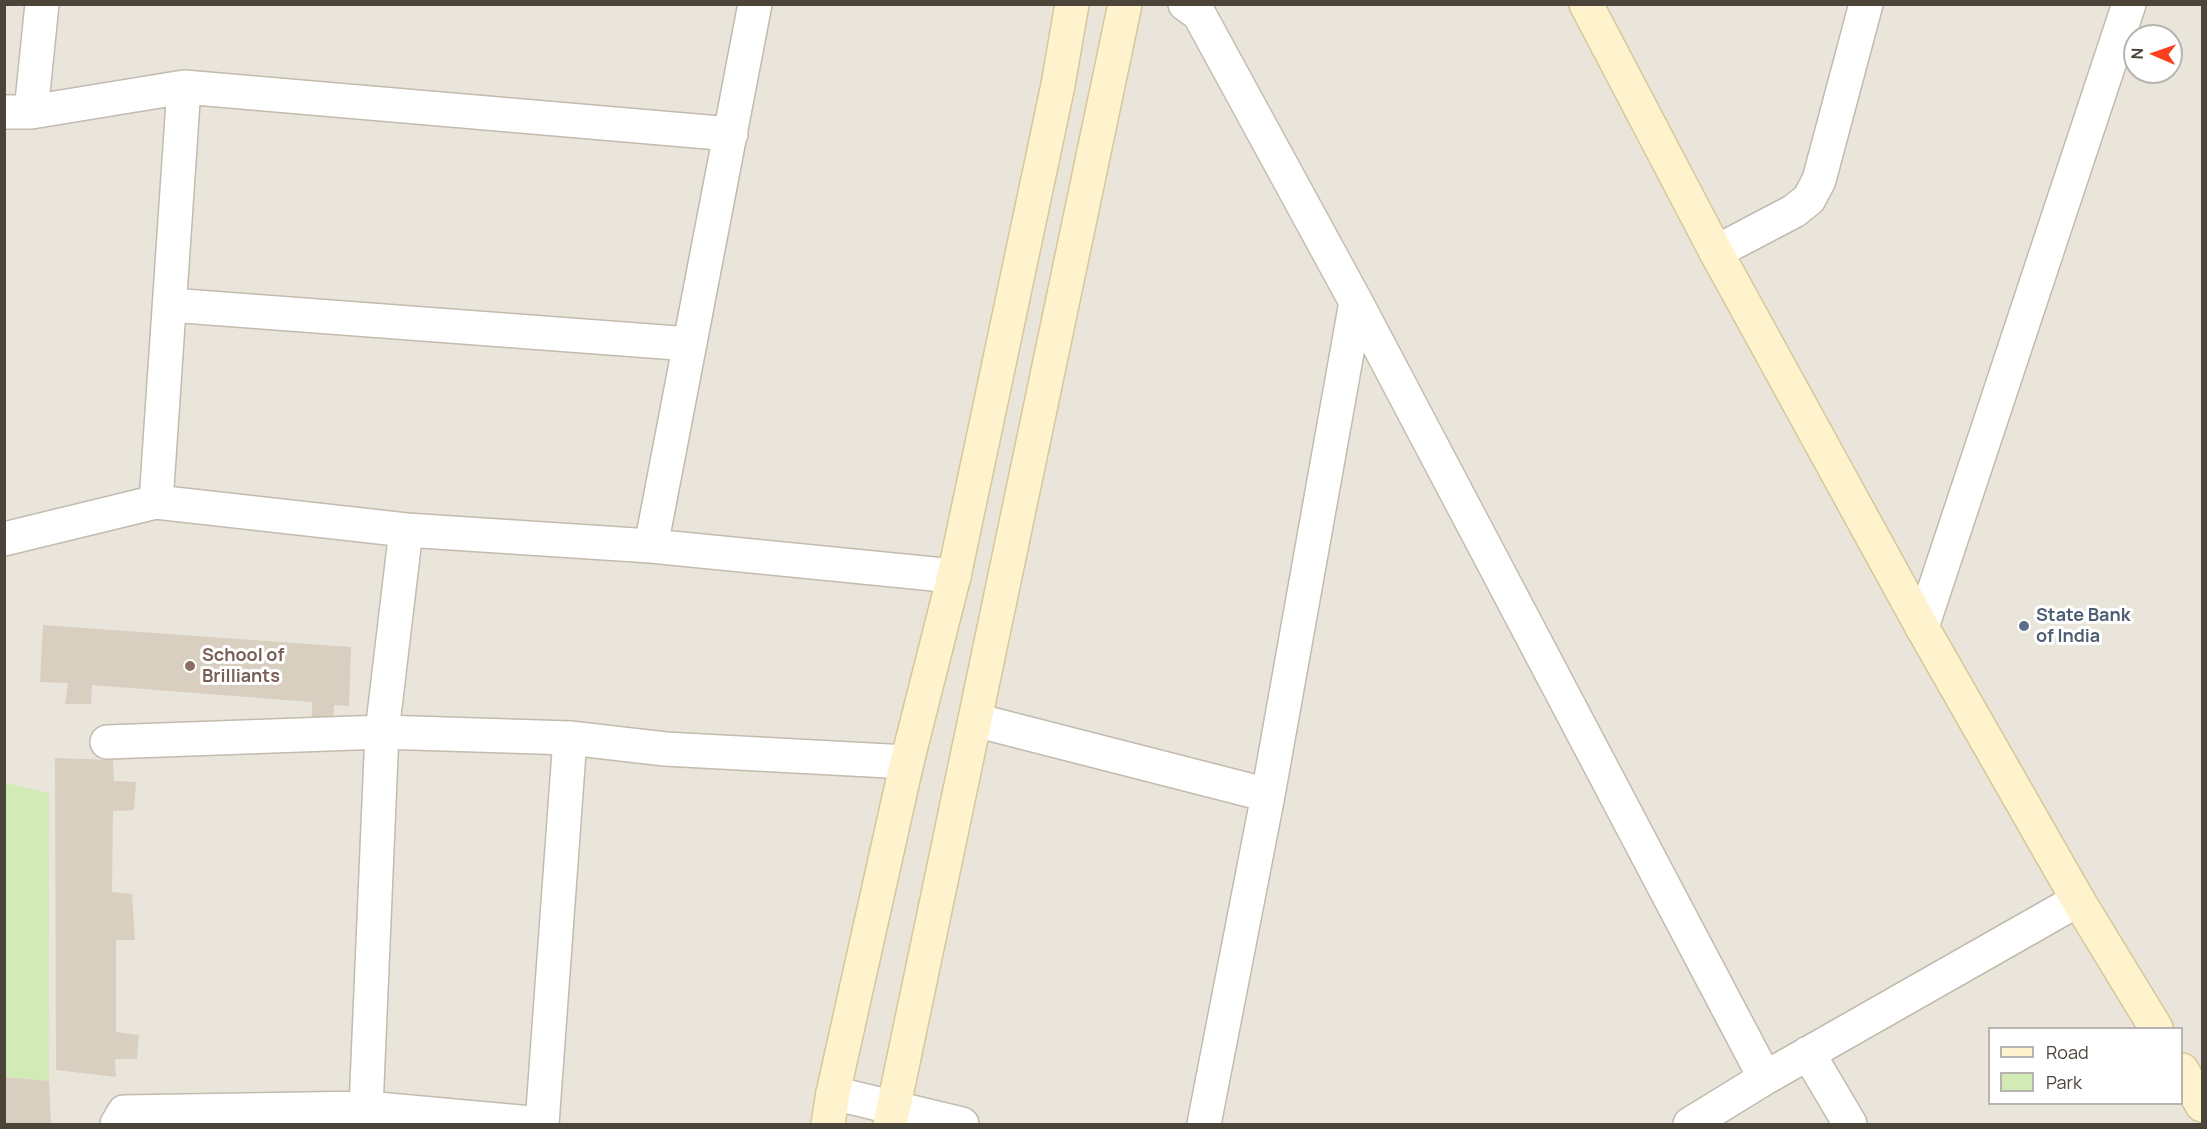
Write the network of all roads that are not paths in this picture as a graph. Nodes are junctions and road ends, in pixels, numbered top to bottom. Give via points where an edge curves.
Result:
1 (42, 4) edge
2 (755, 4) edge
3 (1072, 4) edge
4 (1125, 4) edge
5 (1185, 4) edge
6 (1586, 4) edge
7 (1866, 4) edge
8 (2129, 4) edge
9 (184, 87) junction
10 (18, 112) edge
11 (731, 134) junction
12 (1716, 252) junction
13 (1356, 302) junction
14 (170, 306) junction
15 (690, 344) junction
16 (156, 502) junction
17 (406, 530) junction
18 (4, 539) edge
19 (651, 546) junction
20 (954, 576) junction
21 (1922, 627) junction
22 (975, 720) junction
23 (382, 732) junction
24 (570, 738) junction
25 (107, 742) dead end
26 (907, 762) junction
27 (1268, 795) junction
28 (2078, 900) junction
29 (2155, 1027) edge
30 (1808, 1053) junction
31 (2183, 1073) edge
32 (1765, 1078) junction
33 (2202, 1105) edge
34 (366, 1108) junction
35 (830, 1109) edge
36 (892, 1116) edge
37 (117, 1125) edge
38 (542, 1125) edge
39 (962, 1125) edge
40 (1204, 1125) edge
41 (1690, 1125) edge
42 (1850, 1125) edge

1 - 10 street
2 - 11 street
3 - 20 street
4 - 22 street
5 - 13 street via 1200,14
6 - 12 street
7 - 12 street via 1819,180 1809,199 1794,212
8 - 21 street
9 - 10 street
9 - 11 street
9 - 14 street
11 - 15 street
12 - 21 street
13 - 27 street
13 - 32 street
14 - 15 street
14 - 16 street
15 - 19 street
16 - 17 street
16 - 18 street
17 - 19 street
17 - 23 street
19 - 20 street
20 - 26 street
21 - 28 street
22 - 27 street
22 - 36 street
23 - 24 street
23 - 25 street
23 - 34 street
24 - 26 street via 665,749
24 - 38 street
26 - 35 street
27 - 40 street
28 - 29 street
28 - 30 street
30 - 32 street
30 - 42 street
31 - 33 street
32 - 41 street
34 - 37 street via 124,1112
34 - 38 street
35 - 36 street
36 - 39 street

